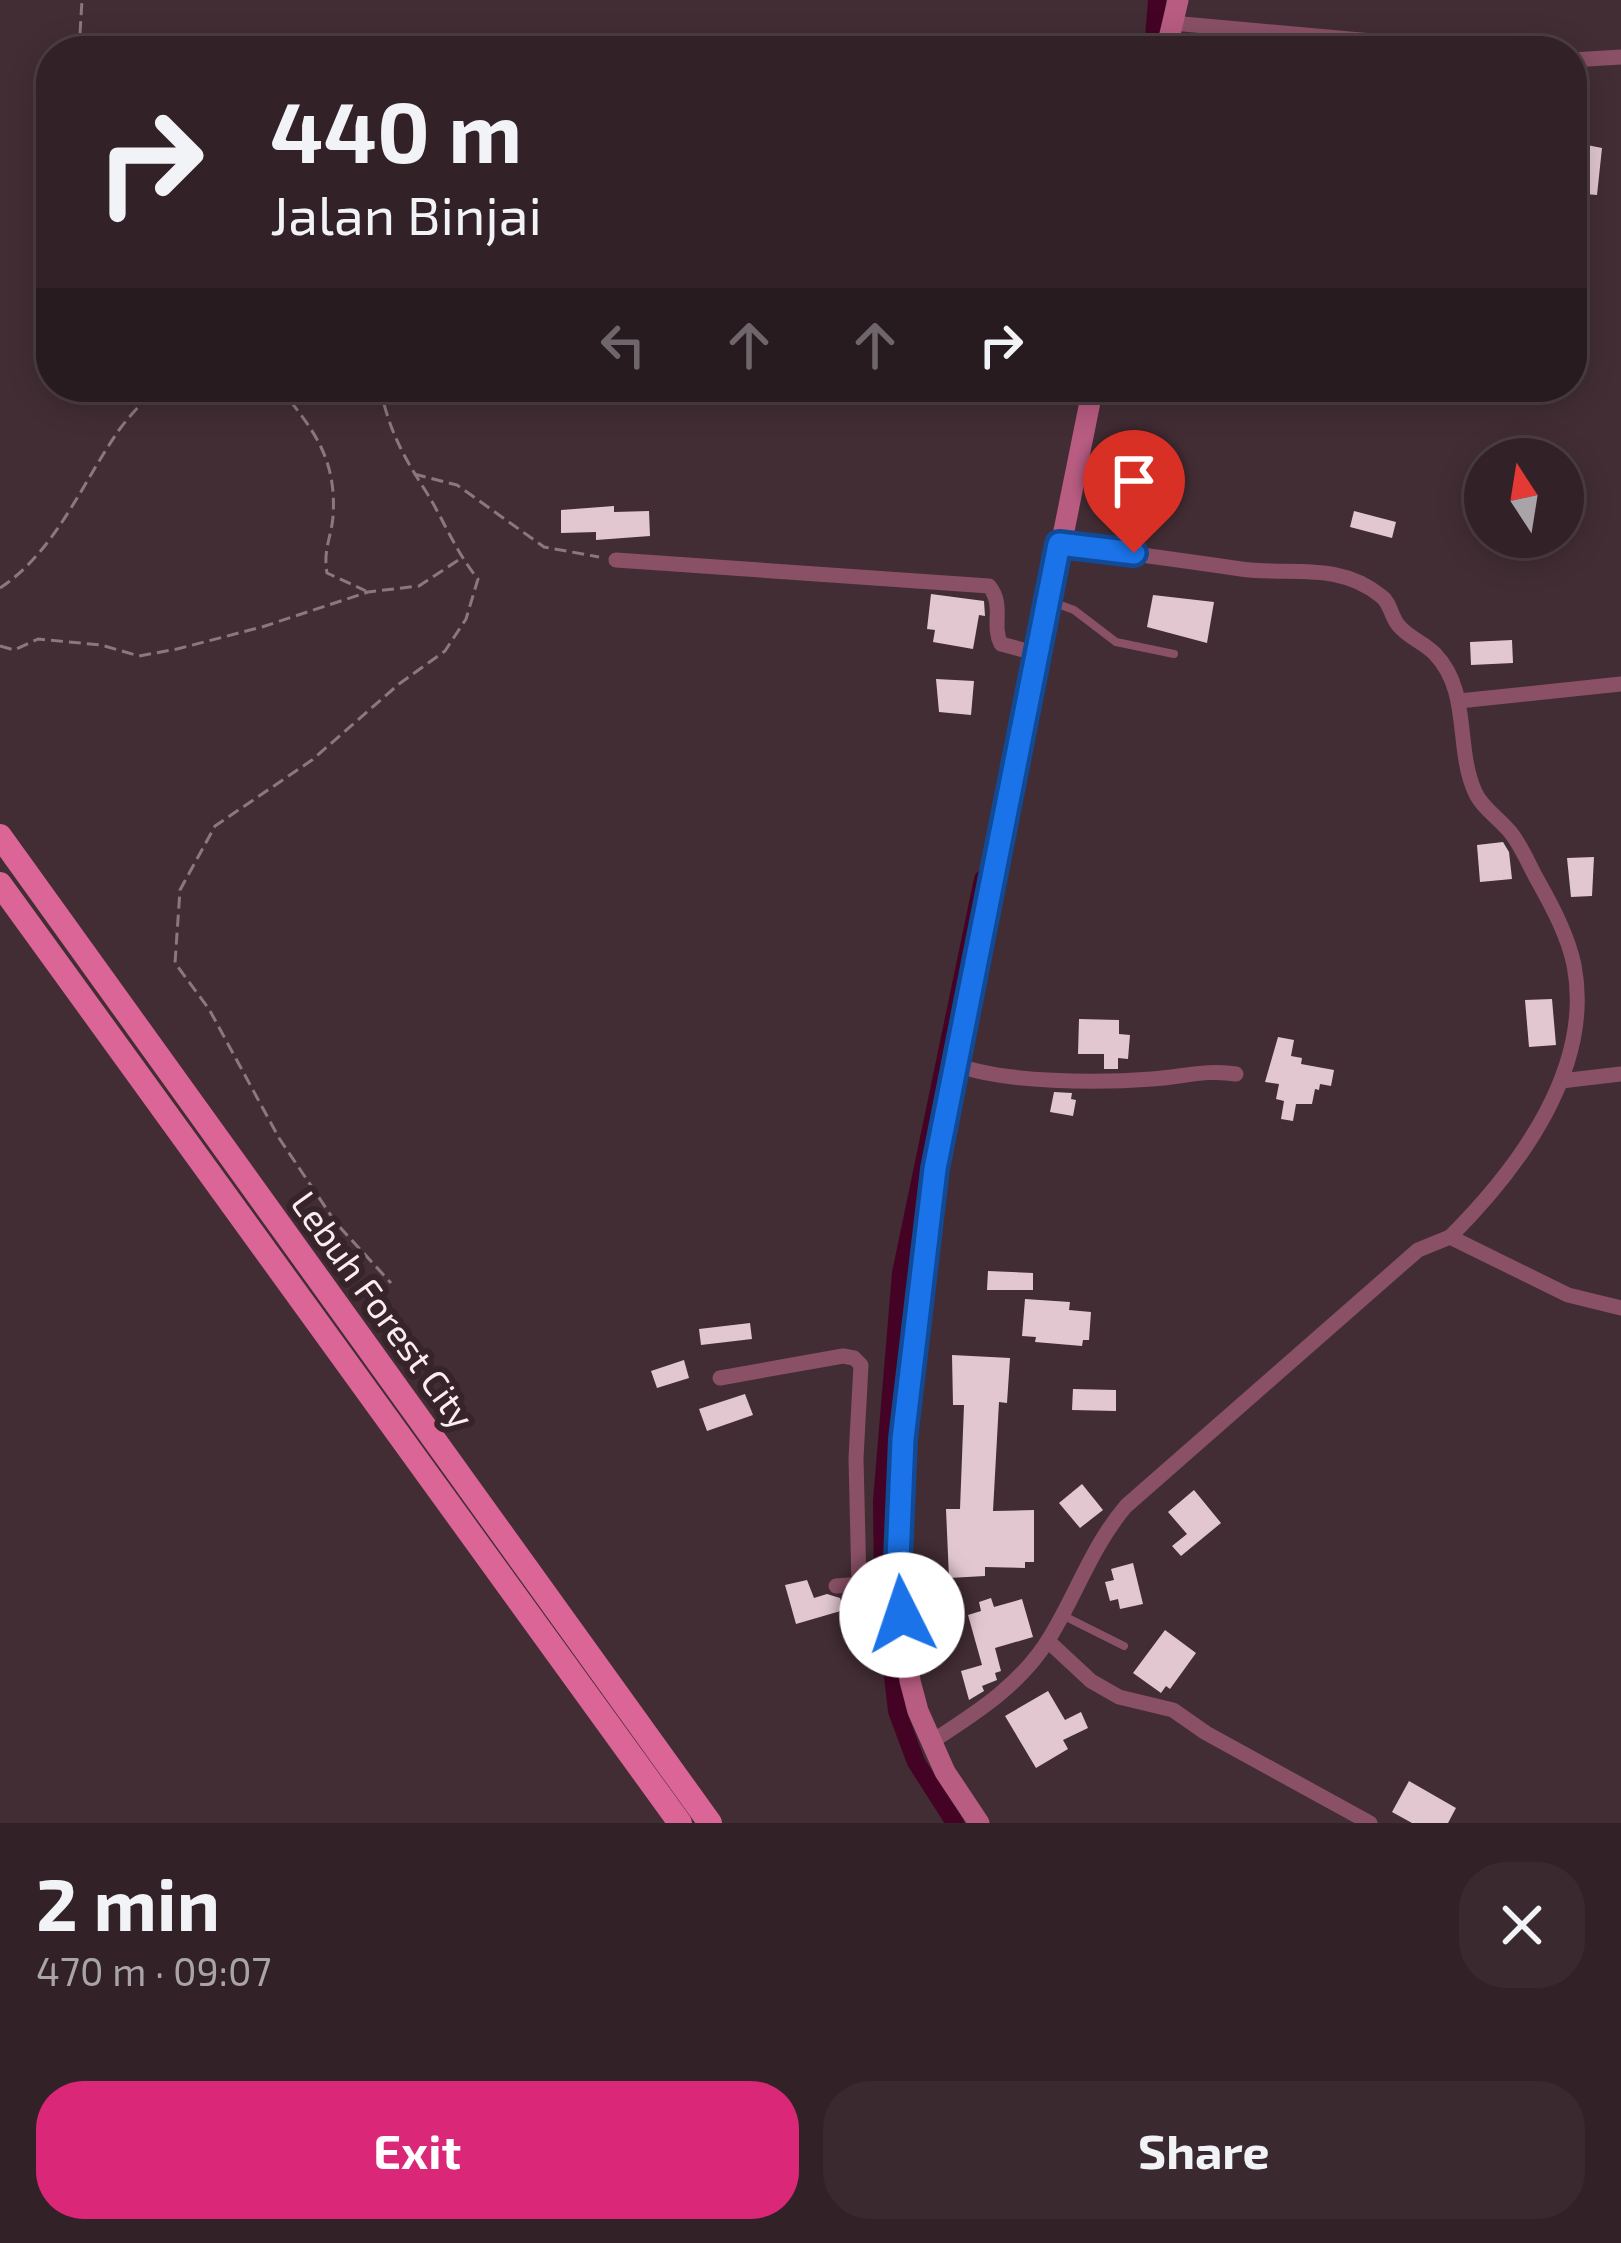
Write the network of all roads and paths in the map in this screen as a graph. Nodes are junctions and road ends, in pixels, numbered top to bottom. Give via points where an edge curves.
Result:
1 (82, 0) edge
2 (1178, 0) edge
3 (1172, 23) junction
4 (80, 36) edge
5 (1169, 36) edge
6 (1316, 36) edge
7 (1621, 57) edge
8 (1587, 59) edge
9 (144, 402) edge
10 (292, 402) edge
11 (385, 402) edge
12 (1090, 402) edge
13 (413, 473) junction
14 (1059, 544) junction
15 (461, 558) junction
16 (616, 560) joint
17 (0, 588) edge
18 (368, 592) junction
19 (1048, 600) junction
20 (0, 646) edge
21 (1038, 654) junction
22 (1174, 654) dead end
23 (1621, 684) edge
24 (1460, 701) junction
25 (0, 836) edge
26 (0, 884) edge
27 (957, 1065) junction
28 (1621, 1074) edge
29 (1236, 1075) dead end
30 (1561, 1081) junction
31 (1450, 1237) junction
32 (391, 1283) dead end
33 (1621, 1308) edge
34 (720, 1378) dead end
35 (898, 1581) junction
36 (860, 1584) junction
37 (836, 1586) dead end
38 (1062, 1616) junction
39 (1048, 1641) junction
40 (1124, 1646) dead end
41 (931, 1742) junction
42 (680, 1823) edge
43 (710, 1823) edge
44 (980, 1823) edge
45 (1370, 1823) edge

1 - 4 path
2 - 3 street
3 - 5 street
3 - 6 street
7 - 8 street
9 - 17 path via 32,560
10 - 18 path via 334,479 327,573
11 - 13 path
12 - 14 street
13 - 15 path
13 - 16 path via 457,484 544,547
14 - 19 street
14 - 24 street via 1245,570 1318,569 1357,582 1386,598 1396,625 1436,655
15 - 18 path via 419,586
15 - 32 path via 478,579 445,651 312,760 215,826 180,890 175,963 336,1222
16 - 21 street via 989,586 997,596 997,638
18 - 20 path via 140,656 38,639 14,650
19 - 21 street
19 - 22 lane via 1116,642
21 - 27 street
23 - 24 street
24 - 30 street via 1476,797 1513,835 1574,961 1574,1040
25 - 43 main road, Lebuh Forest City
26 - 42 main road, Lebuh Forest City
27 - 29 street via 984,1076 1055,1079
27 - 35 street via 935,1169 906,1398
28 - 30 street
30 - 31 street via 1509,1172
31 - 33 street via 1568,1295
31 - 38 street via 1391,1270 1126,1506
34 - 36 street via 821,1358 861,1365
35 - 36 street
35 - 41 street via 910,1681
36 - 37 street
38 - 39 street
38 - 40 lane
39 - 41 street via 989,1705
39 - 45 street via 1118,1697 1173,1710
41 - 44 street

